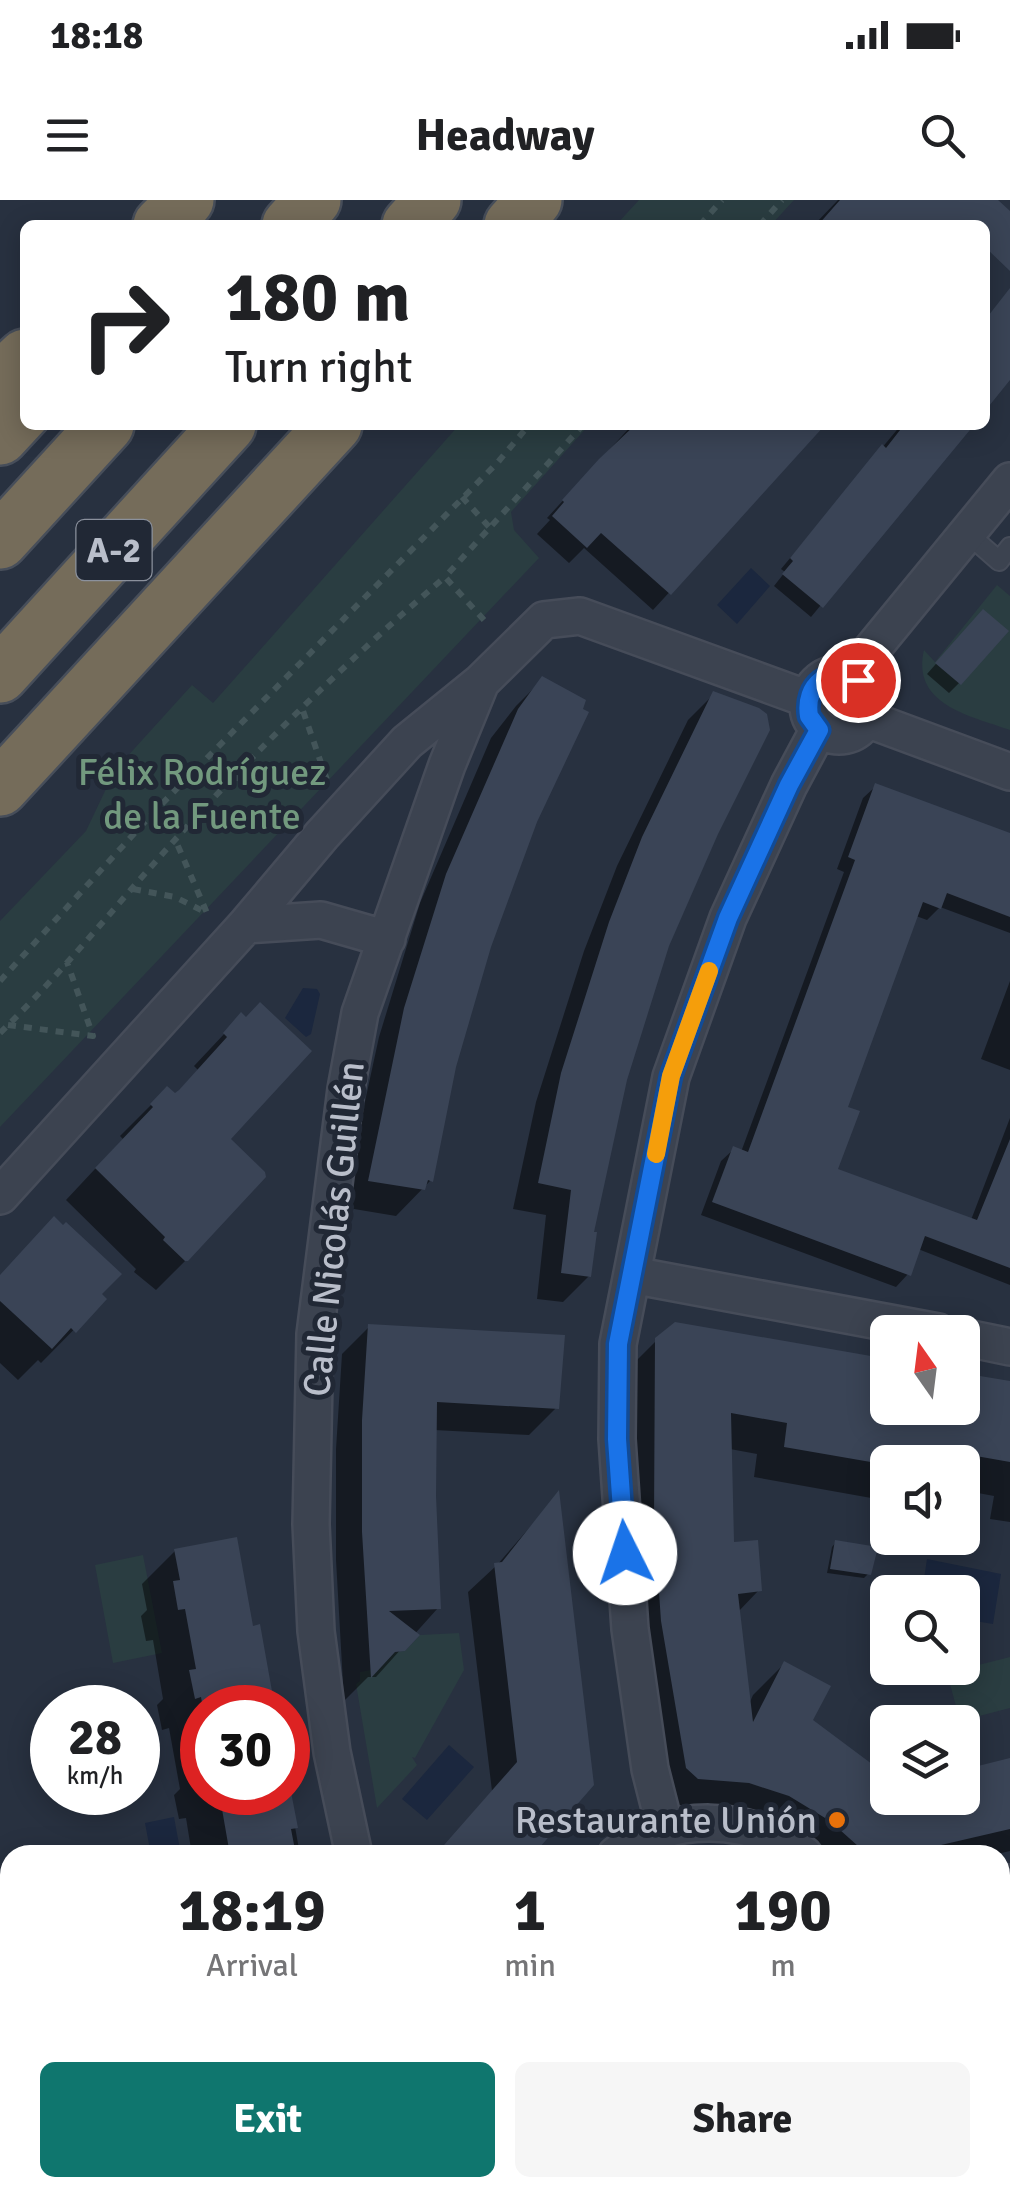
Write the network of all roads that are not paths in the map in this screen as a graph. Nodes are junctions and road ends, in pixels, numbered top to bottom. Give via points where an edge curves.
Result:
1 (186, 200) edge
2 (219, 200) edge
3 (313, 200) edge
4 (433, 200) edge
5 (534, 200) edge
6 (166, 220) edge
7 (201, 220) edge
8 (295, 220) edge
9 (415, 220) edge
10 (516, 220) edge
11 (20, 362) edge
12 (0, 380) edge
13 (20, 415) edge
14 (101, 430) edge
15 (223, 430) edge
16 (329, 430) edge
17 (0, 437) edge
18 (1010, 481) edge
19 (967, 534) junction
20 (0, 540) edge
21 (1010, 547) edge
22 (0, 675) edge
23 (850, 676) junction
24 (480, 682) junction
25 (813, 714) junction
26 (64, 719) junction
27 (867, 719) junction
28 (1010, 772) edge
29 (0, 788) edge
30 (0, 817) edge
31 (246, 925) junction
32 (386, 939) junction
33 (0, 1196) edge
34 (632, 1275) junction
35 (870, 1319) edge
36 (980, 1341) edge
37 (1010, 1347) edge
38 (665, 1828) junction
39 (352, 1845) edge
40 (629, 1845) edge
41 (790, 1845) edge

1 - 6 highway
2 - 7 highway
3 - 8 highway
4 - 9 highway
5 - 10 highway
11 - 12 highway
13 - 17 highway
14 - 20 highway, A-2
15 - 22 highway, A-2
16 - 26 highway
18 - 19 street
19 - 21 lane via 999,560
19 - 23 street
23 - 25 street via 816,684
23 - 27 street via 868,694
24 - 25 street via 544,620 580,616
24 - 31 street via 407,742
24 - 32 street, Calle Nicolás Guillén
25 - 27 street via 826,734 845,736
25 - 34 street via 671,1076
26 - 29 highway
26 - 30 highway
27 - 28 street
31 - 32 street via 321,920
31 - 33 street
32 - 39 street, Calle Nicolás Guillén via 360,1013 346,1088 315,1334 316,1631
34 - 35 street
34 - 38 street via 618,1344 617,1439 630,1629
36 - 37 street
38 - 40 street
38 - 41 street via 745,1826

